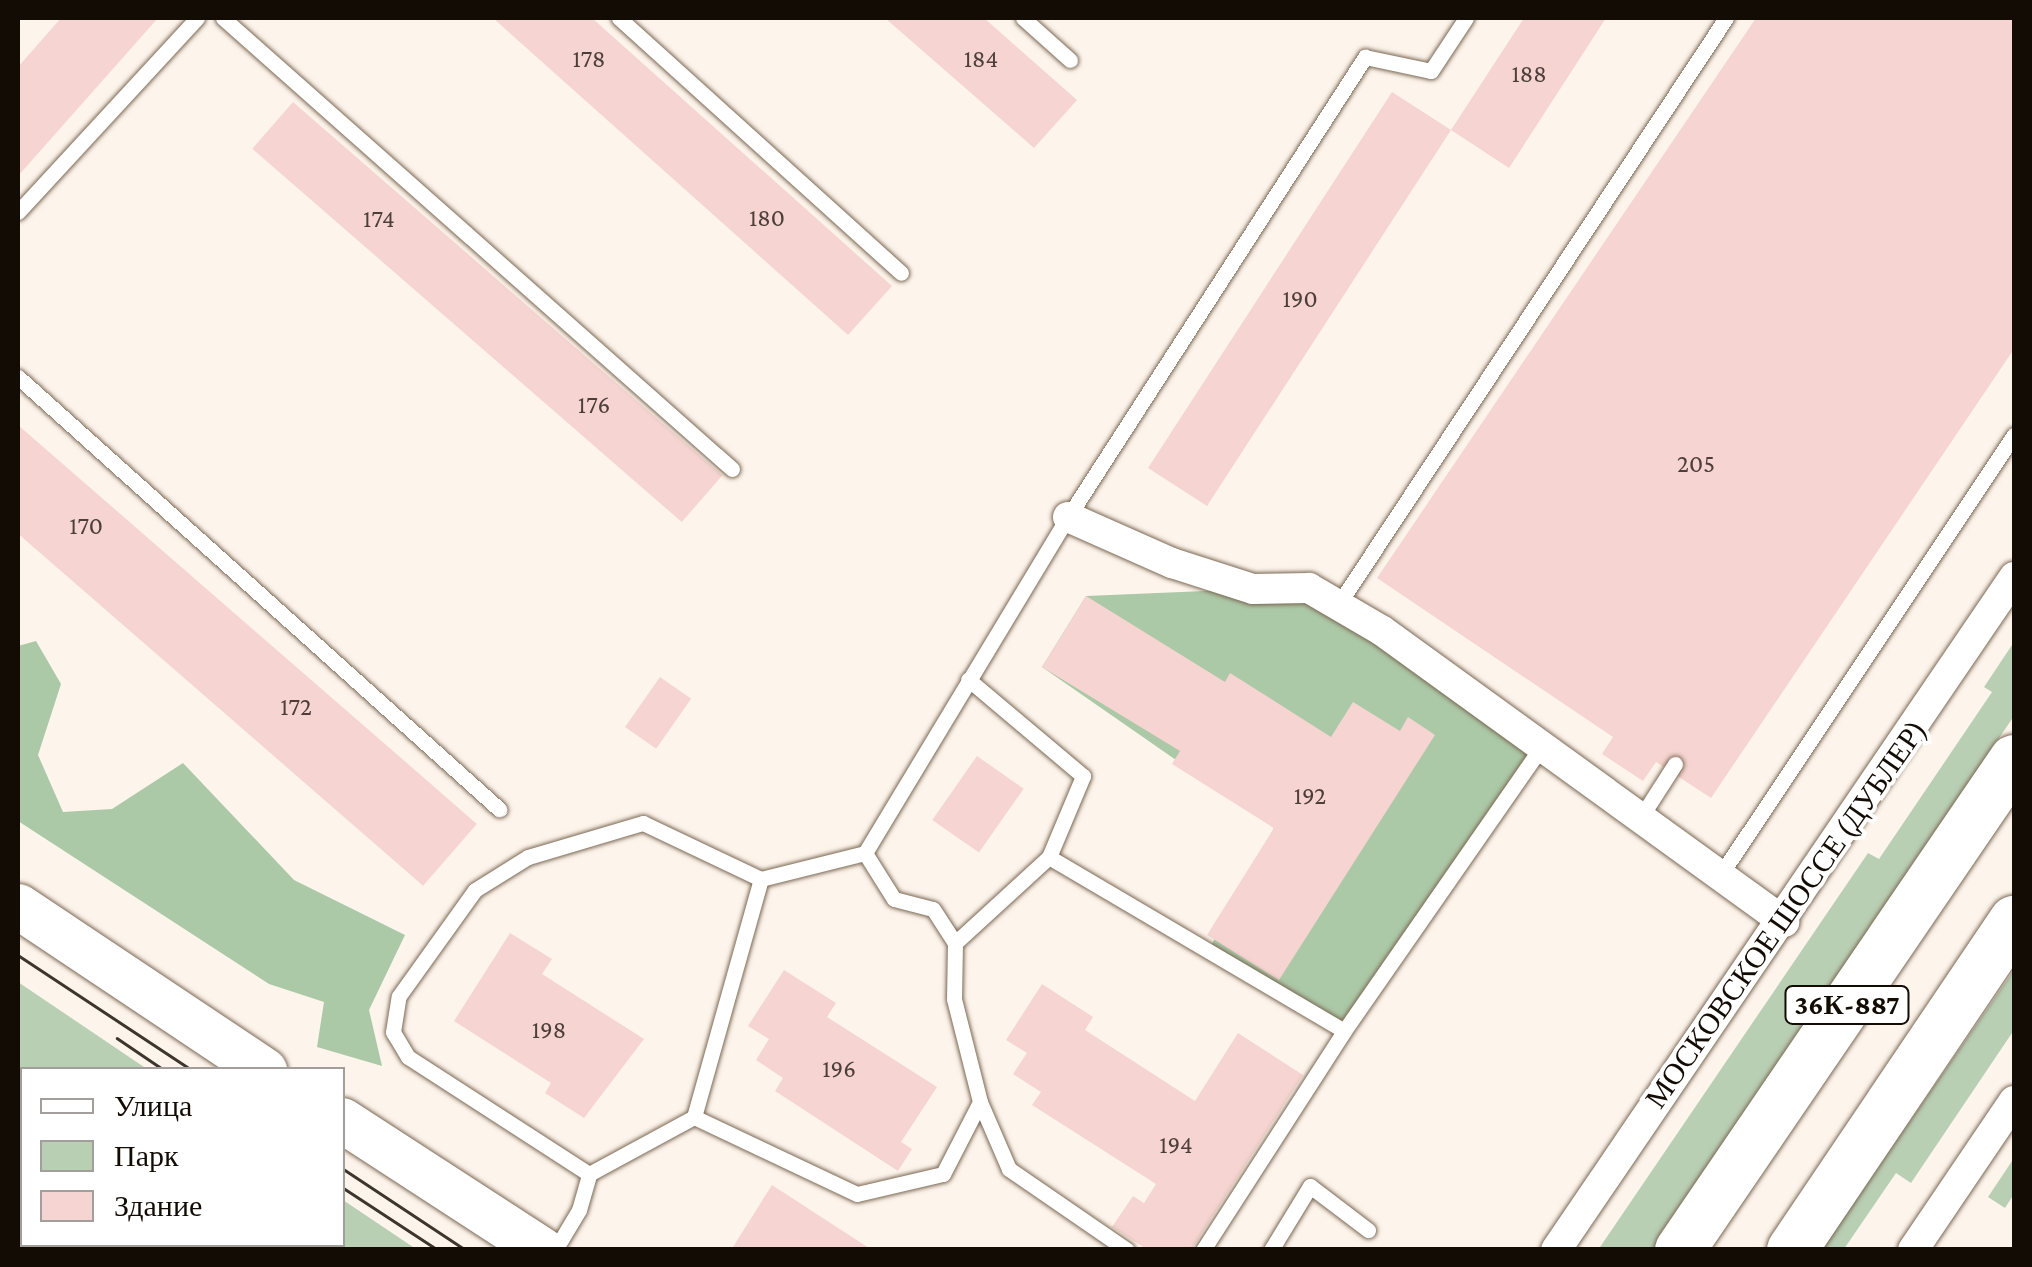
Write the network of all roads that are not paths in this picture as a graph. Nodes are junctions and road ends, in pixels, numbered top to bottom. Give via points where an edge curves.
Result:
1 (197, 18) edge
2 (222, 18) edge
3 (619, 18) edge
4 (1023, 18) edge
5 (1466, 18) edge
6 (1726, 18) edge
7 (1070, 60) dead end
8 (18, 212) edge
9 (901, 273) dead end
10 (18, 377) edge
11 (2014, 435) edge
12 (732, 469) dead end
13 (1068, 518) junction
14 (2014, 577) edge
15 (1338, 605) junction
16 (968, 680) junction
17 (1542, 746) junction
18 (2014, 760) edge
19 (1675, 764) dead end
20 (499, 809) dead end
21 (1641, 817) junction
22 (865, 853) junction
23 (1050, 858) junction
24 (1721, 874) junction
25 (761, 879) junction
26 (18, 906) edge
27 (2014, 921) edge
28 (1785, 922) junction
29 (956, 943) junction
30 (1344, 1031) junction
31 (260, 1067) edge
32 (2014, 1100) edge
33 (980, 1102) junction
34 (694, 1118) junction
35 (345, 1122) edge
36 (589, 1174) junction
37 (1368, 1230) dead end
38 (542, 1250) edge
39 (555, 1250) edge
40 (1126, 1250) edge
41 (1203, 1250) edge
42 (1271, 1250) edge
43 (1556, 1250) edge
44 (1680, 1250) edge
45 (1792, 1250) edge
46 (1913, 1250) edge

1 - 8 lane
2 - 12 lane
3 - 9 lane
4 - 7 lane
5 - 13 lane via 1430,72 1365,58
6 - 15 lane
10 - 20 lane
11 - 24 lane
13 - 15 street via 1253,590 1309,588
13 - 16 lane
14 - 28 street, МОСКОВСКОЕ ШОССЕ (ДУБЛЕР)
15 - 17 street
16 - 22 lane
16 - 23 lane via 1083,776
17 - 21 street
17 - 30 lane
18 - 44 main road, 36К-887
19 - 21 lane
21 - 24 street
22 - 25 lane
22 - 29 lane via 894,899 933,909
23 - 29 lane
23 - 30 lane
24 - 28 street
25 - 34 lane
25 - 36 lane via 644,823 528,857 475,890 399,996 393,1032 408,1056
26 - 31 main road
27 - 45 main road, 36К-887
28 - 43 street, МОСКОВСКОЕ ШОССЕ (ДУБЛЕР)
29 - 33 lane via 954,999
30 - 41 lane
32 - 46 street
33 - 34 lane via 943,1174 857,1194
33 - 40 lane via 1009,1169
34 - 36 lane
35 - 38 main road
36 - 39 lane via 579,1210
37 - 42 lane via 1310,1186

